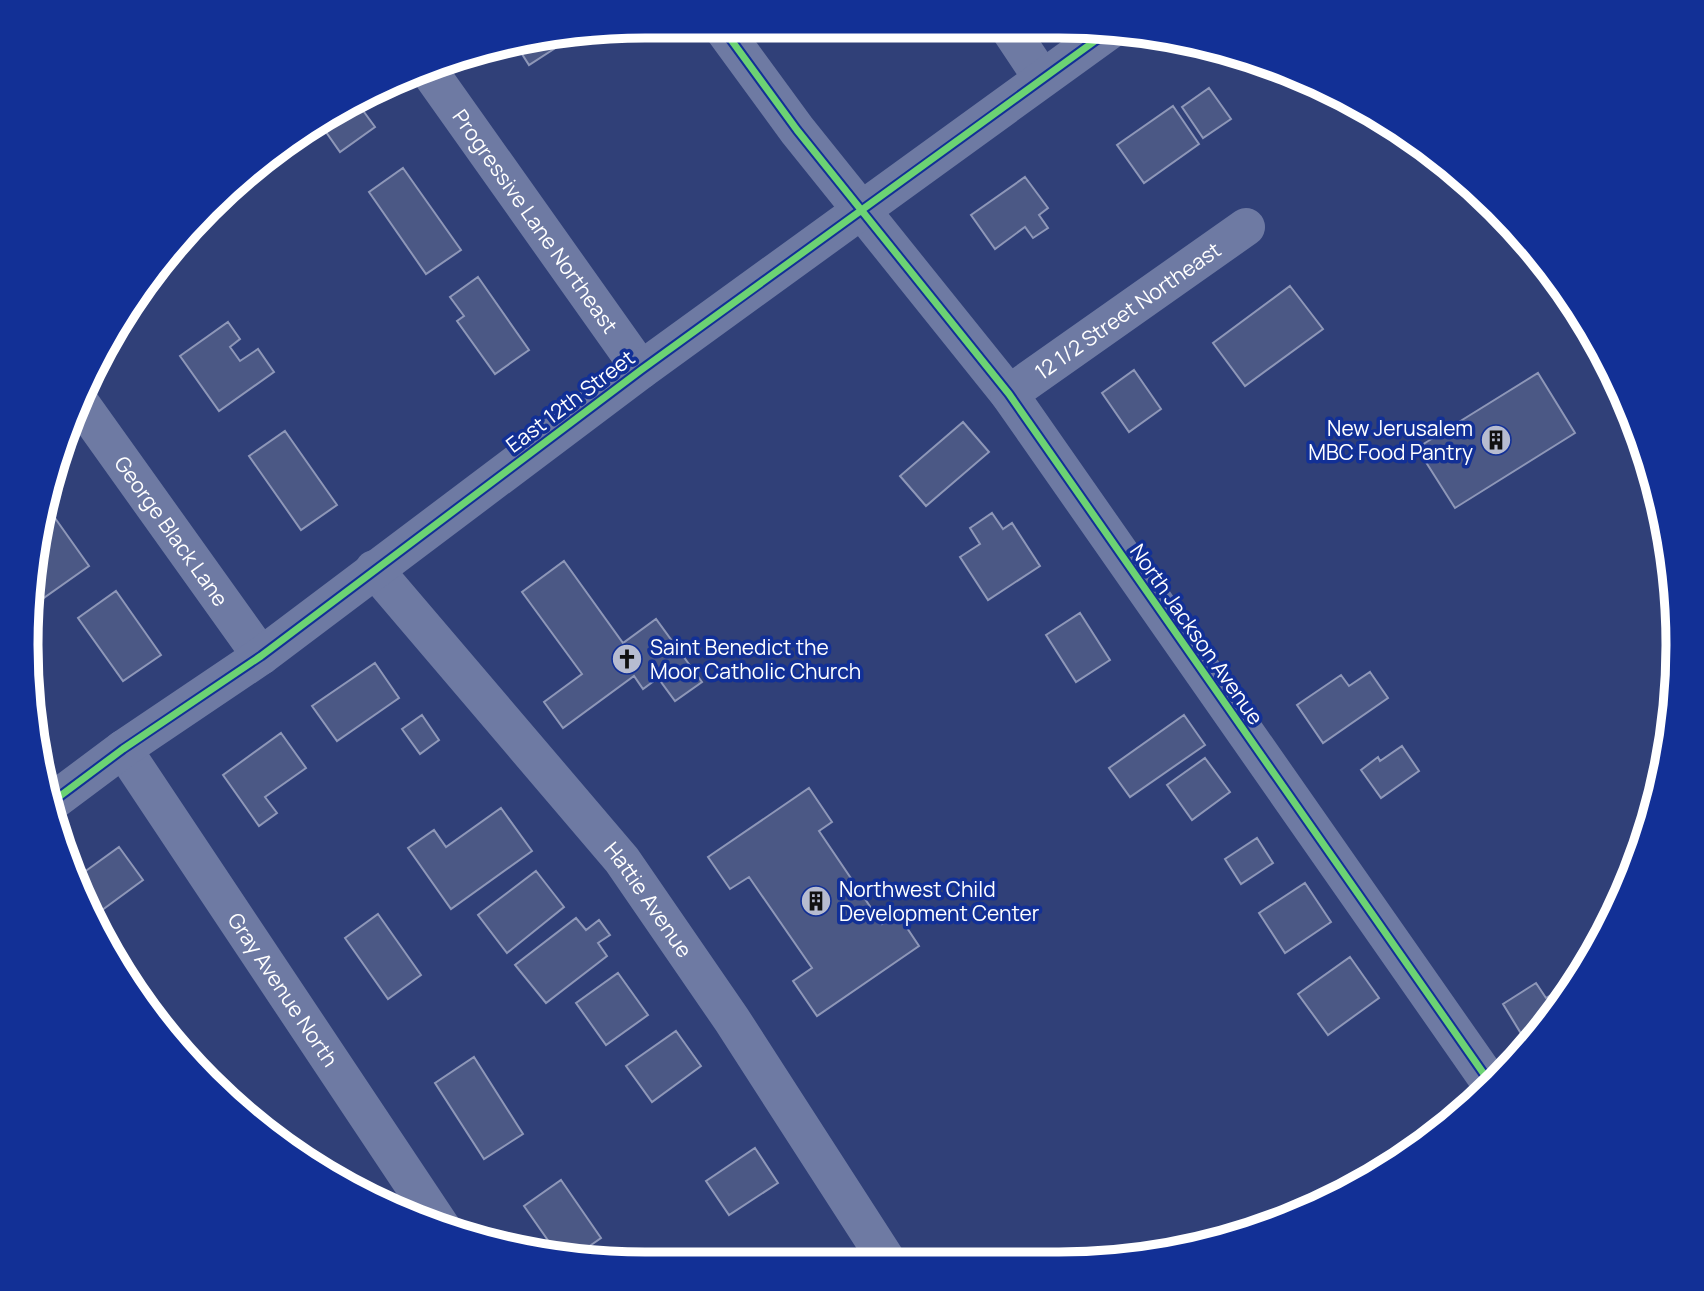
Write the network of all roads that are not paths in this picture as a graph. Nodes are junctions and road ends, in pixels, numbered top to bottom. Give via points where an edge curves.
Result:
1 (730, 38) edge
2 (1015, 38) edge
3 (1096, 40) edge
4 (433, 77) edge
5 (1042, 78) junction
6 (861, 210) junction
7 (1246, 227) dead end
8 (641, 370) junction
9 (1009, 394) junction
10 (86, 411) edge
11 (374, 569) junction
12 (261, 656) junction
13 (123, 749) junction
14 (58, 798) edge
15 (1486, 1077) edge
16 (432, 1213) edge
17 (881, 1252) edge

1 - 6 street, North Jackson Avenue
2 - 5 street
3 - 5 street, East 12th Street
4 - 8 street, Progressive Lane Northeast
5 - 6 street, East 12th Street
6 - 8 street, East 12th Street
6 - 9 street, North Jackson Avenue
7 - 9 street, 12 1/2 Street Northeast
8 - 11 street, East 12th Street
9 - 15 street, North Jackson Avenue
10 - 12 street, George Black Lane
11 - 12 street, East 12th Street
11 - 17 street, Hattie Avenue via 622,859
12 - 13 street, East 12th Street
13 - 14 street, East 12th Street
13 - 16 street, Gray Avenue North

